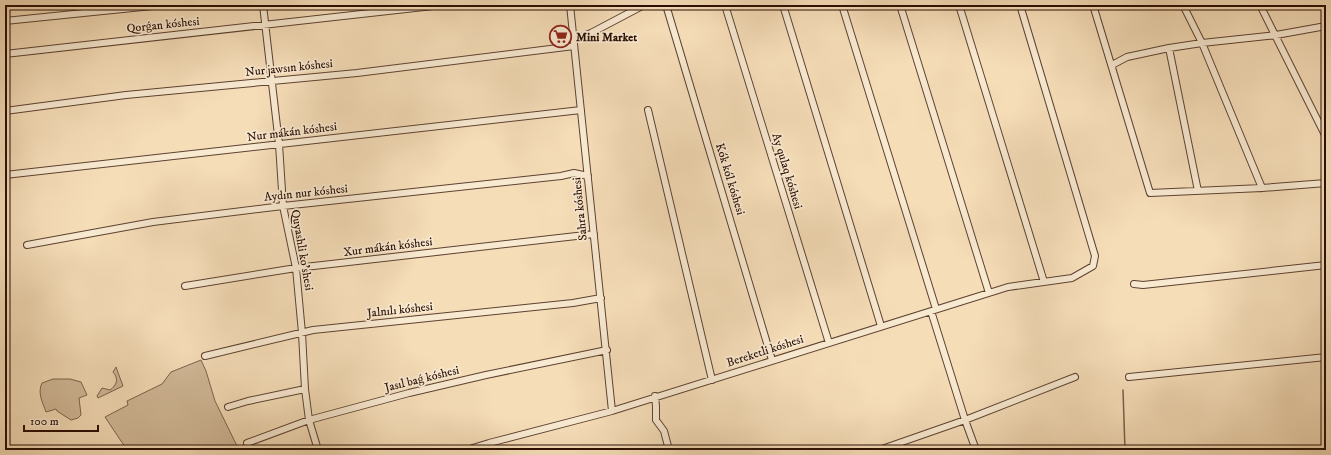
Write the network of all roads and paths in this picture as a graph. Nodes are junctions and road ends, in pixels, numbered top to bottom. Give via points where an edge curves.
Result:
1 (162, 5) edge
2 (263, 5) edge
3 (442, 5) edge
4 (570, 5) edge
5 (644, 5) edge
6 (666, 5) edge
7 (725, 5) edge
8 (783, 5) edge
9 (842, 5) edge
10 (900, 5) edge
11 (959, 5) edge
12 (1020, 5) edge
13 (1093, 5) edge
14 (1183, 5) edge
15 (1260, 5) edge
16 (5, 21) edge
17 (266, 25) junction
18 (1326, 26) edge
19 (1276, 35) junction
20 (574, 43) junction
21 (1202, 43) junction
22 (1169, 48) junction
23 (5, 54) edge
24 (1112, 65) junction
25 (272, 81) junction
26 (581, 110) junction
27 (648, 110) dead end
28 (5, 111) edge
29 (1326, 137) edge
30 (279, 144) junction
31 (5, 175) edge
32 (588, 176) junction
33 (1326, 183) edge
34 (1262, 188) junction
35 (1198, 191) junction
36 (283, 206) junction
37 (594, 234) junction
38 (27, 245) dead end
39 (1326, 265) edge
40 (296, 268) junction
41 (1044, 282) junction
42 (1134, 284) dead end
43 (185, 286) dead end
44 (989, 293) junction
45 (601, 298) junction
46 (934, 310) junction
47 (881, 326) junction
48 (302, 333) junction
49 (829, 343) junction
50 (606, 350) junction
51 (205, 356) dead end
52 (1326, 358) edge
53 (772, 360) junction
54 (1075, 377) dead end
55 (1128, 378) dead end
56 (712, 380) junction
57 (305, 389) junction
58 (655, 396) junction
59 (228, 407) dead end
60 (612, 411) junction
61 (309, 420) junction
62 (965, 420) junction
63 (247, 443) dead end
64 (318, 450) edge
65 (466, 450) edge
66 (669, 450) edge
67 (879, 450) edge
68 (976, 450) edge

1 - 16 street
2 - 17 street, Quyashli ko'shesi
3 - 17 street, Qorǵan kóshesi
4 - 20 street, Sahra kóshesi
5 - 20 street, Nur jawsın kóshesi
6 - 53 street, Kók kól kóshesi
7 - 49 street, Ay qulaq kóshesi
8 - 47 street
9 - 46 street
10 - 44 street
11 - 41 street
12 - 41 street, Bereketli kóshesi via 1095,256 1092,266 1072,278
13 - 24 street
14 - 21 street
15 - 19 street
17 - 23 street, Qorǵan kóshesi
17 - 25 street, Quyashli ko'shesi
18 - 19 street
19 - 21 street
19 - 29 street
20 - 25 street, Nur jawsın kóshesi via 357,73
20 - 26 street, Sahra kóshesi
21 - 22 street
21 - 34 street
22 - 24 street via 1127,57
22 - 35 street
24 - 35 street via 1150,193
25 - 28 street, Nur jawsın kóshesi via 126,95
25 - 30 street, Quyashli ko'shesi
26 - 30 street, Nur mákán kóshesi
26 - 32 street, Sahra kóshesi
27 - 56 street
30 - 31 street, Nur mákán kóshesi
30 - 36 street, Quyashli ko'shesi
32 - 36 street, Aydın nur kóshesi via 574,173
32 - 37 street, Sahra kóshesi
33 - 34 street
34 - 35 street
36 - 38 street, Aydın nur kóshesi via 153,222
36 - 40 street, Quyashli ko'shesi
37 - 40 street, Xur mákán kóshesi
37 - 45 street, Sahra kóshesi
39 - 42 street
40 - 43 street, Xur mákán kóshesi
40 - 48 street, Quyashli ko'shesi
41 - 44 street, Bereketli kóshesi via 1008,287
44 - 46 street, Bereketli kóshesi
45 - 48 street, Jalnılı kóshesi
45 - 50 street, Sahra kóshesi
46 - 47 street, Bereketli kóshesi
46 - 62 street
47 - 49 street, Bereketli kóshesi
48 - 51 street, Jalnılı kóshesi
48 - 57 street, Quyashli ko'shesi
49 - 53 street, Bereketli kóshesi
50 - 60 street, Sahra kóshesi
50 - 61 street, Jasıl baǵ kóshesi via 409,393
52 - 55 street
53 - 56 street, Bereketli kóshesi
54 - 62 street
56 - 58 street, Bereketli kóshesi
57 - 59 street via 248,400
57 - 61 street, Quyashli ko'shesi
58 - 60 street, Bereketli kóshesi
58 - 66 street via 656,420 664,431
60 - 65 street, Bereketli kóshesi
61 - 63 street, Jasıl baǵ kóshesi
61 - 64 street, Quyashli ko'shesi
62 - 67 street
62 - 68 street

